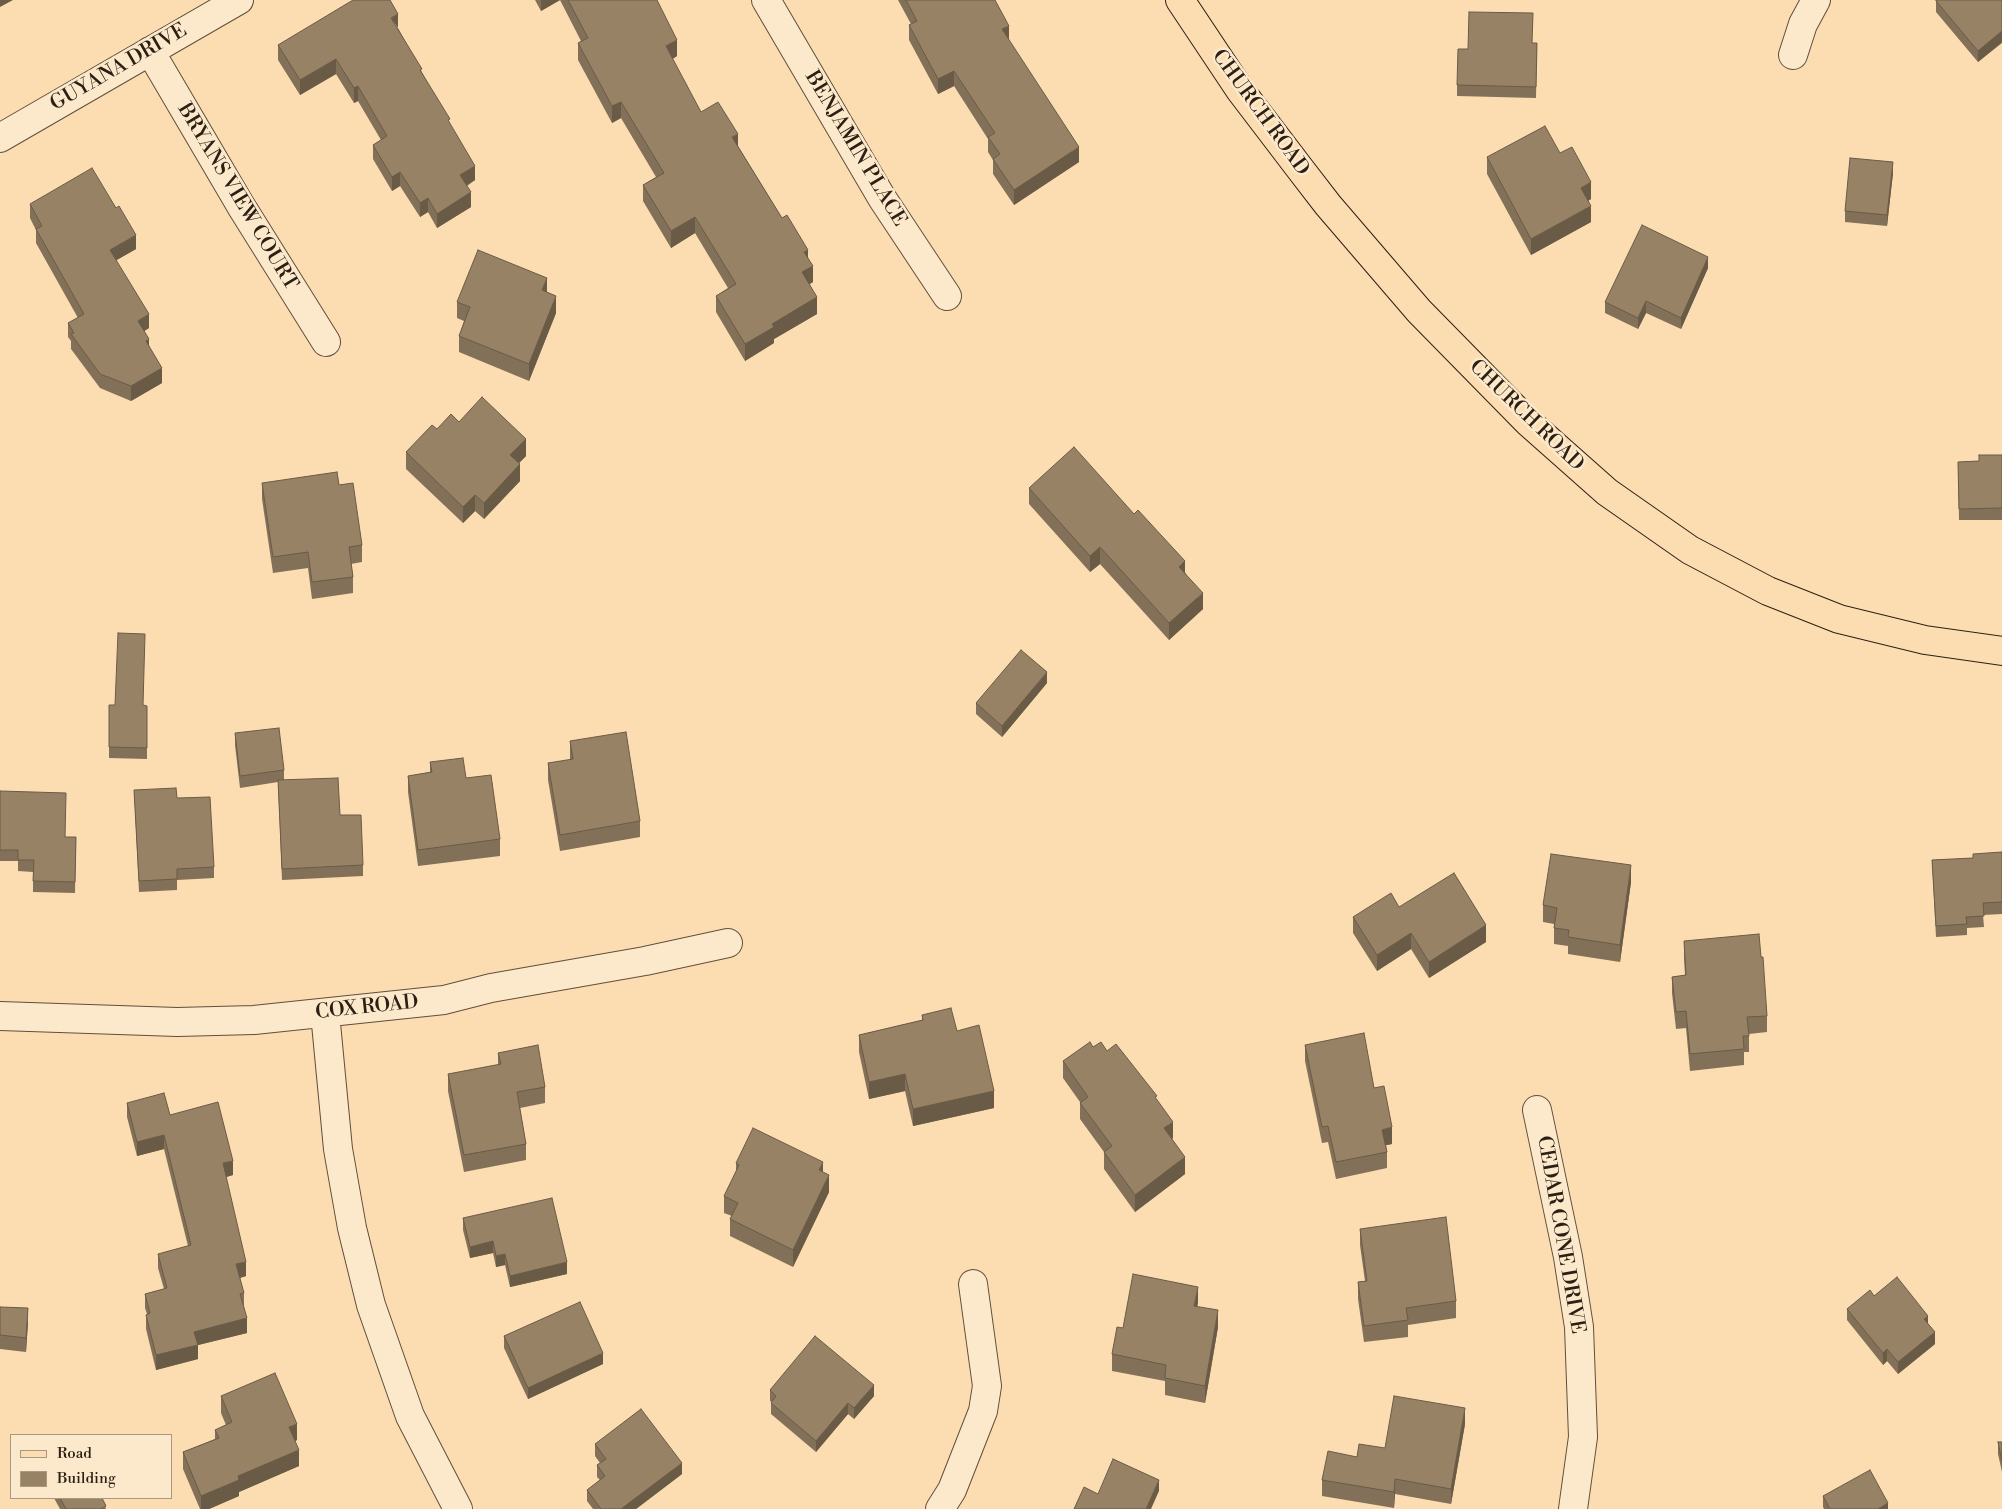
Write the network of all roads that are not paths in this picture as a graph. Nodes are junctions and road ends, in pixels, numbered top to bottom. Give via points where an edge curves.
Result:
1 (239, 0) edge
2 (766, 0) edge
3 (1180, 0) edge
4 (1816, 0) edge
5 (150, 51) junction
6 (1793, 55) dead end
7 (0, 138) edge
8 (947, 296) dead end
9 (326, 342) dead end
10 (2002, 651) edge
11 (728, 942) dead end
12 (325, 1012) junction
13 (0, 1016) edge
14 (1537, 1110) dead end
15 (973, 1284) dead end
16 (458, 1509) edge
17 (940, 1509) edge
18 (1573, 1509) edge

1 - 5 street, GUYANA DRIVE
2 - 8 street, BENJAMIN PLACE via 882,198
3 - 10 main road, CHURCH ROAD via 1240,90 1301,170 1419,311 1528,422 1607,492 1690,550 1768,591 1839,619 1925,640
4 - 6 street via 1803,24
5 - 7 street, GUYANA DRIVE
5 - 9 street, BRYANS VIEW COURT
11 - 12 street, COX ROAD via 444,1000
12 - 13 street, COX ROAD via 254,1020 177,1022
12 - 16 street via 338,1149 370,1305 410,1416
14 - 18 street, CEDAR CONE DRIVE via 1579,1326 1583,1437
15 - 17 street via 987,1386 983,1411 952,1490

